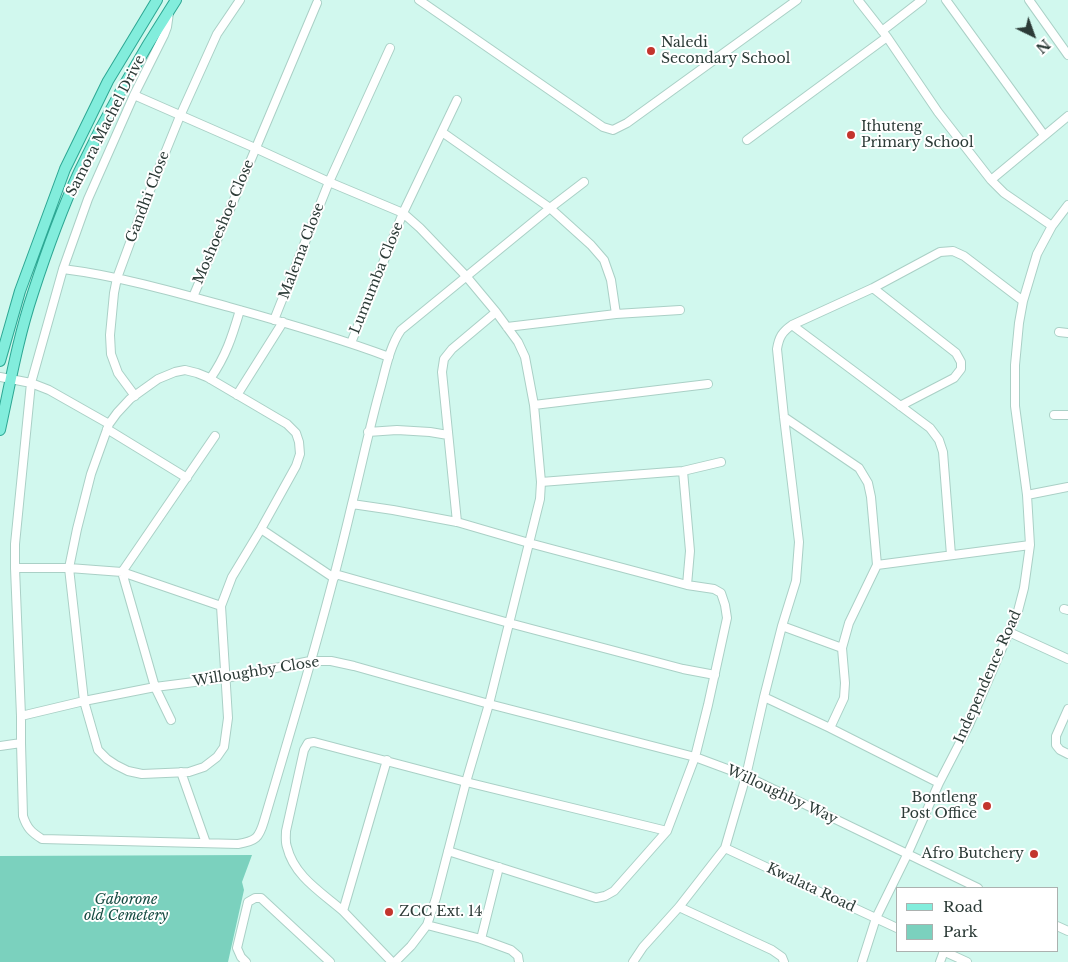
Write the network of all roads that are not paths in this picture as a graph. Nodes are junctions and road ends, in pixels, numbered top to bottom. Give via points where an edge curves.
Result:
1 (157, 0) edge
2 (240, 0) edge
3 (419, 0) edge
4 (797, 0) edge
5 (859, 0) edge
6 (922, 0) edge
7 (946, 0) edge
8 (1029, 0) edge
9 (317, 3) dead end
10 (173, 4) edge
11 (884, 34) junction
12 (390, 48) dead end
13 (1068, 55) edge
14 (134, 95) junction
15 (457, 100) dead end
16 (180, 116) junction
17 (1068, 116) edge
18 (442, 132) junction
19 (1044, 135) junction
20 (747, 140) dead end
21 (255, 148) junction
22 (991, 180) junction
23 (329, 182) junction
24 (584, 182) dead end
25 (1068, 205) edge
26 (550, 208) junction
27 (403, 213) junction
28 (1052, 226) junction
29 (62, 269) junction
30 (466, 276) junction
31 (117, 278) junction
32 (873, 288) junction
33 (194, 297) junction
34 (1023, 301) junction
35 (240, 310) junction
36 (680, 310) dead end
37 (496, 312) junction
38 (616, 314) junction
39 (274, 320) junction
40 (283, 322) junction
41 (792, 325) junction
42 (507, 327) junction
43 (351, 343) junction
44 (389, 356) junction
45 (0, 361) edge
46 (0, 376) edge
47 (11, 378) junction
48 (210, 379) junction
49 (31, 383) junction
50 (708, 384) dead end
51 (237, 395) junction
52 (135, 396) junction
53 (534, 405) junction
54 (900, 406) junction
55 (1054, 415) dead end
56 (1068, 415) edge
57 (784, 417) junction
58 (108, 426) junction
59 (0, 430) edge
60 (368, 432) junction
61 (448, 435) junction
62 (215, 436) dead end
63 (721, 462) dead end
64 (683, 471) junction
65 (187, 478) junction
66 (541, 482) junction
67 (1068, 488) edge
68 (1027, 495) junction
69 (352, 504) junction
70 (457, 522) junction
71 (261, 529) junction
72 (529, 543) junction
73 (1030, 545) junction
74 (951, 555) junction
75 (877, 565) junction
76 (15, 568) junction
77 (69, 568) junction
78 (122, 572) junction
79 (334, 576) junction
80 (687, 585) junction
81 (221, 606) junction
82 (509, 623) junction
83 (782, 626) junction
84 (1009, 632) junction
85 (842, 648) junction
86 (1068, 658) edge
87 (310, 661) junction
88 (715, 675) junction
89 (226, 678) junction
90 (155, 687) junction
91 (764, 697) junction
92 (84, 701) junction
93 (489, 704) junction
94 (1068, 709) edge
95 (21, 716) junction
96 (171, 720) dead end
97 (830, 728) junction
98 (21, 743) junction
99 (0, 746) edge
100 (1068, 754) edge
101 (694, 757) junction
102 (387, 760) junction
103 (181, 772) junction
104 (746, 776) junction
105 (466, 782) junction
106 (939, 783) junction
107 (667, 830) junction
108 (206, 844) junction
109 (725, 848) junction
110 (448, 851) junction
111 (907, 855) junction
112 (499, 867) junction
113 (976, 887) edge
114 (679, 907) junction
115 (343, 911) junction
116 (876, 918) junction
117 (427, 925) junction
118 (896, 928) edge
119 (481, 939) junction
120 (945, 952) edge
121 (246, 962) edge
122 (330, 962) edge
123 (394, 962) edge
124 (519, 962) edge
125 (633, 962) edge
126 (784, 962) edge
127 (862, 962) edge
128 (968, 962) edge

1 - 45 main road, Samora Machel Drive via 108,81 65,169 20,291
2 - 16 street, Gandhi Close via 217,34
3 - 4 street via 603,127 614,130
5 - 11 street
6 - 11 street
7 - 19 street
8 - 13 street
9 - 21 street, Moshoeshoe Close
10 - 14 street via 164,36
10 - 47 main road, Samora Machel Drive via 122,89 79,173 32,294
11 - 20 street
11 - 22 street via 938,112
12 - 23 street, Malema Close
14 - 16 street
14 - 29 street via 88,199
15 - 18 street, Lumumba Close
16 - 21 street
16 - 31 street, Gandhi Close
17 - 19 street
18 - 26 street
18 - 27 street, Lumumba Close
19 - 22 street
21 - 23 street
21 - 33 street, Moshoeshoe Close
22 - 28 street via 1004,193
23 - 27 street
23 - 39 street, Malema Close
24 - 26 street
25 - 28 street, Independence Road
26 - 30 street
26 - 38 street via 604,260
27 - 30 street
27 - 43 street, Lumumba Close
28 - 34 street, Independence Road via 1037,254
29 - 31 street
29 - 49 street
30 - 37 street
30 - 44 street via 401,330
31 - 33 street
31 - 52 street, Gandhi Close via 111,354 118,373
32 - 34 street via 940,252 953,251
32 - 41 street
32 - 54 street via 956,353 961,362 961,369 954,378
33 - 35 street
34 - 68 street, Independence Road via 1015,365 1015,406
35 - 39 street
35 - 48 street via 224,357
36 - 38 street
37 - 42 street
37 - 61 street via 444,359 442,372
38 - 42 street
39 - 40 street
40 - 43 street
40 - 51 street
41 - 54 street
41 - 57 street via 779,339 777,349
42 - 53 street via 525,357
43 - 44 street
44 - 60 street
46 - 47 street
47 - 49 street
47 - 59 main road, Samora Machel Drive
48 - 51 street
48 - 52 street via 185,370 175,372 158,379
49 - 58 street via 50,390
49 - 76 street
50 - 53 street
51 - 71 street via 287,424 299,442 296,466
52 - 58 street
53 - 66 street
54 - 74 street via 930,428 939,440 943,452
55 - 56 street
57 - 75 street via 859,468 872,497
57 - 83 street via 799,542 796,581
58 - 65 street
58 - 77 street via 91,474
60 - 61 street via 397,430
60 - 69 street
61 - 70 street
62 - 65 street
63 - 64 street
64 - 66 street
64 - 80 street via 690,551
65 - 78 street
66 - 72 street
67 - 68 street
68 - 73 street, Independence Road
69 - 70 street
69 - 79 street
70 - 72 street
71 - 79 street
71 - 81 street via 232,577
72 - 80 street
72 - 82 street
73 - 74 street
73 - 84 street, Independence Road via 1024,588
74 - 75 street
75 - 85 street via 849,623
76 - 77 street
76 - 95 street
77 - 78 street
77 - 92 street
78 - 81 street
78 - 90 street
79 - 82 street
79 - 87 street
80 - 88 street via 714,588 721,593 725,605 727,618
81 - 89 street
82 - 88 street
82 - 93 street
83 - 85 street
83 - 91 street
84 - 86 street
84 - 106 street, Independence Road via 969,725
85 - 97 street via 844,698
87 - 89 street, Willoughby Close
87 - 93 street, Willoughby Close via 354,666
87 - 108 street via 261,833 250,842
88 - 101 street
89 - 90 street, Willoughby Close
89 - 103 street via 228,718 224,747 204,767
90 - 92 street, Willoughby Close
90 - 96 street
91 - 97 street
91 - 104 street
92 - 95 street, Willoughby Close
92 - 103 street via 98,750 107,759 128,771 142,774
93 - 101 street, Willoughby Way
93 - 105 street
94 - 100 street via 1056,736 1056,745
95 - 98 street
97 - 106 street
98 - 99 street
98 - 108 street via 23,816 26,826 42,839
101 - 104 street, Willoughby Way
101 - 107 street
102 - 105 street
102 - 115 street
102 - 115 street via 314,742 308,743 304,750 286,831 286,845 308,882
103 - 108 street
104 - 109 street
104 - 111 street, Willoughby Way
105 - 107 street
105 - 110 street
106 - 111 street, Independence Road
107 - 112 street via 614,891 596,898
109 - 114 street
109 - 116 street, Kwalata Road
110 - 112 street
110 - 117 street
111 - 113 street, Willoughby Way
111 - 116 street, Independence Road
112 - 119 street
114 - 125 street
114 - 126 street via 772,950
115 - 123 street
116 - 118 street, Kwalata Road
116 - 127 street, Independence Road
117 - 119 street
117 - 123 street
119 - 124 street via 511,950
120 - 128 street
121 - 122 street via 237,948 248,902 261,898

